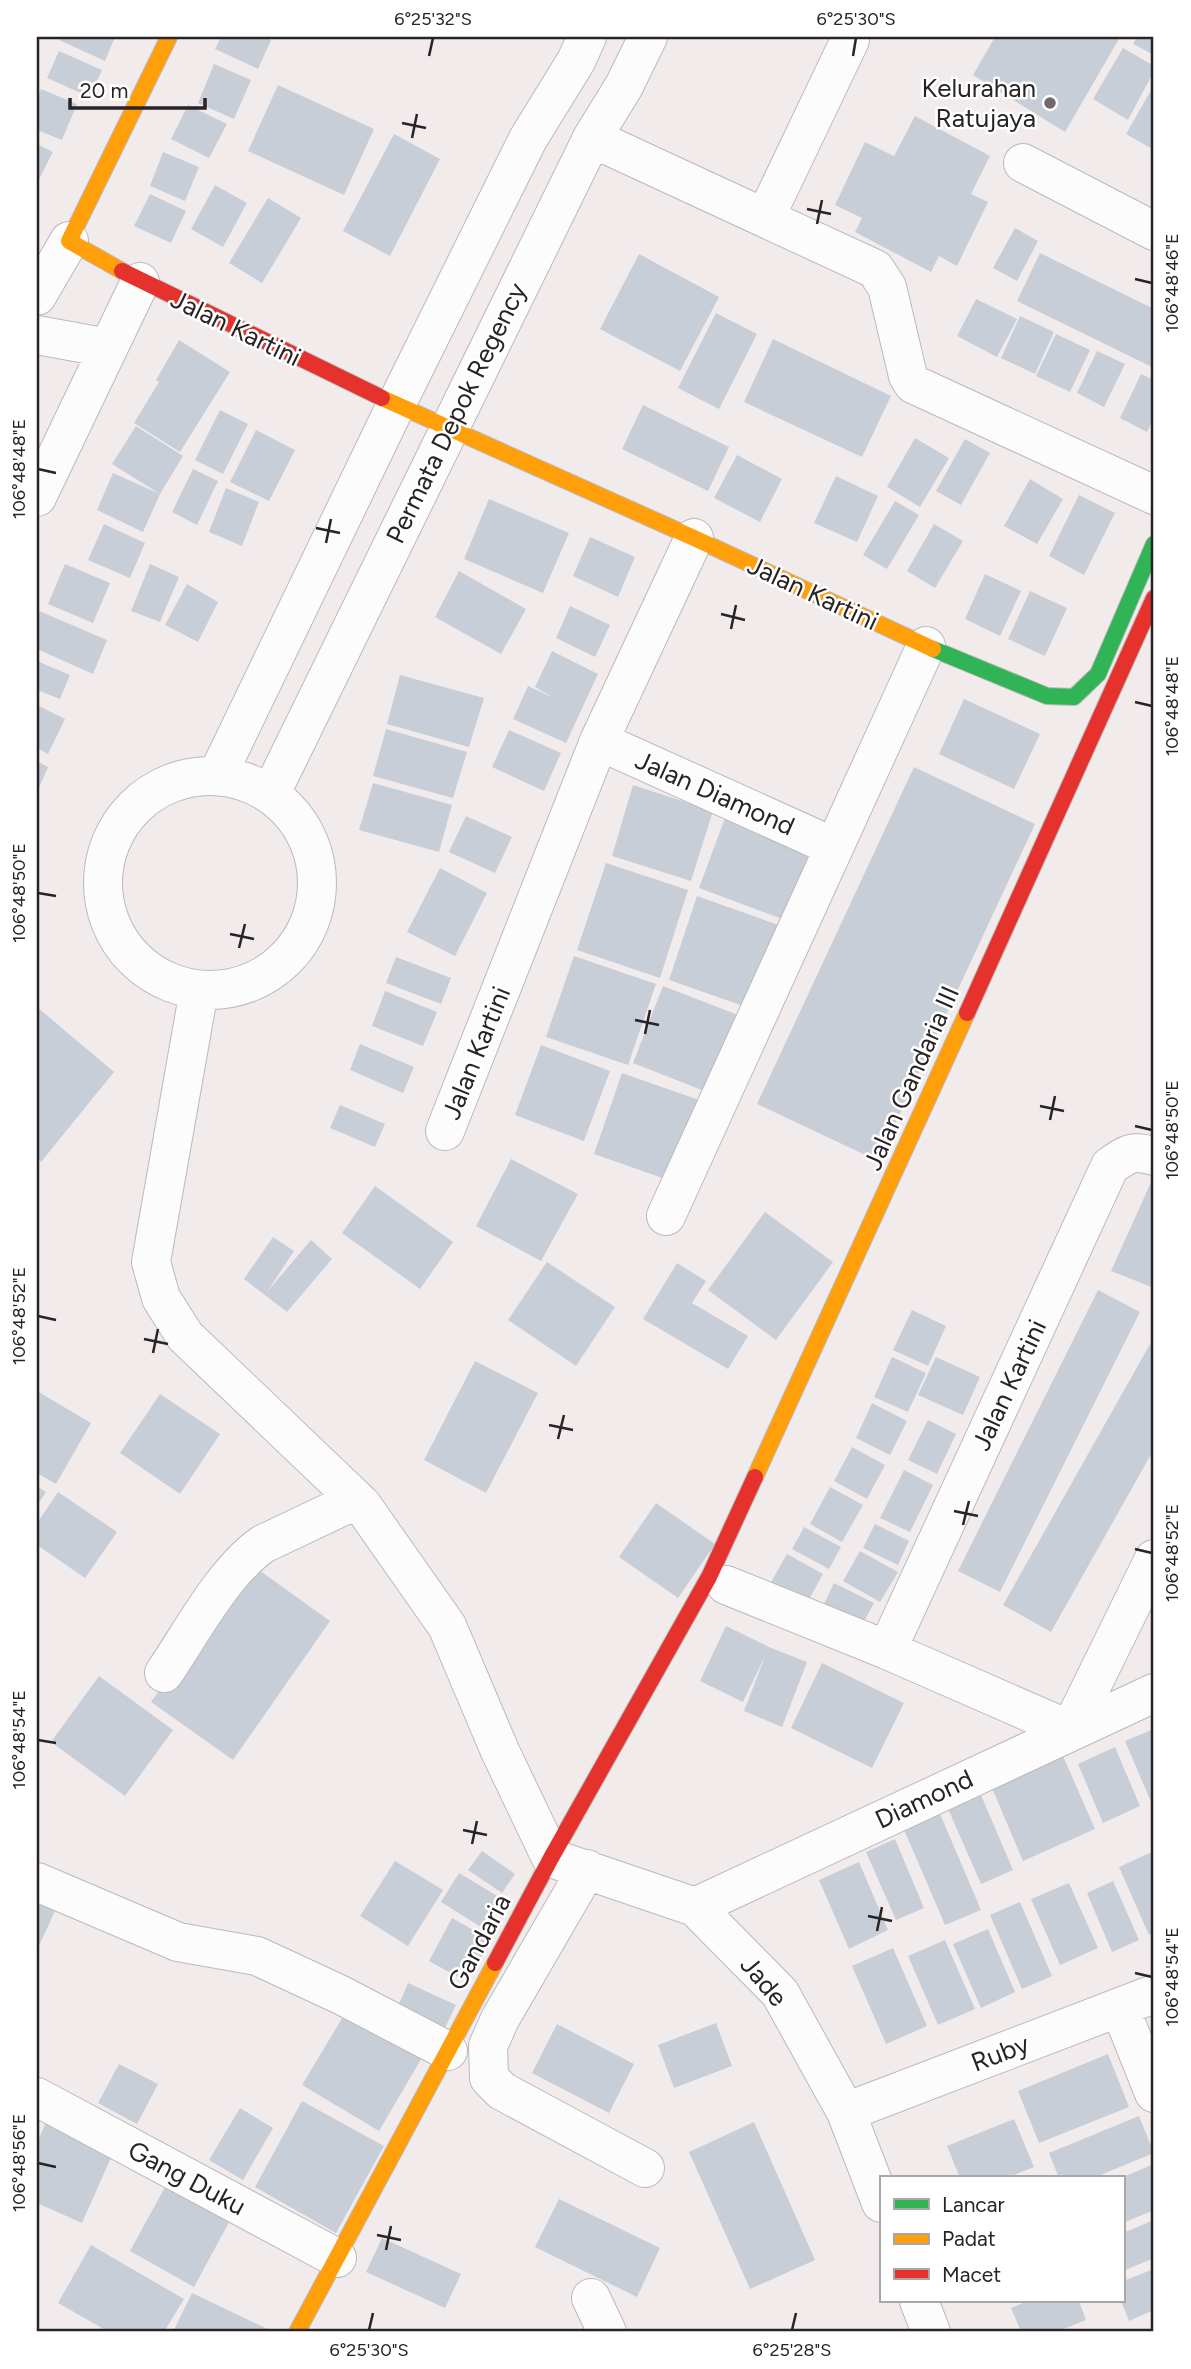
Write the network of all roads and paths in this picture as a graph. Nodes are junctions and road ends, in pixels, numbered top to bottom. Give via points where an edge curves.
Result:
1 (169, 37) edge
2 (587, 37) edge
3 (648, 37) edge
4 (850, 40) dead end
5 (592, 138) junction
6 (1023, 163) dead end
7 (765, 218) junction
8 (1154, 231) edge
9 (69, 241) junction
10 (140, 282) junction
11 (37, 296) edge
12 (37, 335) edge
13 (108, 348) junction
14 (396, 405) junction
15 (448, 429) junction
16 (1154, 495) edge
17 (37, 497) edge
18 (694, 538) junction
19 (1154, 544) edge
20 (1154, 598) edge
21 (926, 646) junction
22 (599, 741) junction
23 (217, 776) junction
24 (271, 793) junction
25 (834, 847) junction
26 (199, 990) junction
27 (445, 1131) dead end
28 (1154, 1156) edge
29 (666, 1216) dead end
30 (356, 1500) junction
31 (1154, 1559) edge
32 (718, 1581) junction
33 (887, 1650) junction
34 (164, 1674) dead end
35 (1154, 1693) edge
36 (1070, 1730) junction
37 (551, 1858) junction
38 (587, 1868) junction
39 (37, 1882) edge
40 (695, 1907) junction
41 (1154, 1994) edge
42 (1120, 2008) junction
43 (448, 2051) junction
44 (1154, 2093) edge
45 (37, 2097) edge
46 (846, 2112) junction
47 (645, 2168) dead end
48 (880, 2200) edge
49 (337, 2258) junction
50 (591, 2298) dead end
51 (919, 2302) edge
52 (296, 2332) edge
53 (607, 2332) edge
54 (932, 2332) edge

1 - 9 street
2 - 14 street via 528,139
3 - 5 street, Permata Depok Regency
4 - 7 street
5 - 7 street
5 - 15 street, Permata Depok Regency
6 - 8 street
7 - 16 street via 875,269 887,287 913,384
9 - 10 street, Jalan Kartini
9 - 11 street
10 - 13 street, Jalan Kartini
10 - 14 street, Jalan Kartini
12 - 13 street
13 - 17 street, Jalan Kartini
14 - 15 street, Jalan Kartini
14 - 23 street
15 - 18 street, Jalan Kartini
15 - 24 street, Permata Depok Regency
18 - 21 street, Jalan Kartini
18 - 22 street
19 - 21 street, Jalan Kartini via 1098,674 1074,697 1047,696
20 - 32 street, Jalan Gandaria III via 894,1175
21 - 25 street
22 - 25 street, Jalan Diamond
22 - 27 street, Jalan Kartini
23 - 24 street via 239,778
23 - 26 street via 169,783 139,802 117,830 104,863 103,898 114,933 136,961 164,981
24 - 26 street via 296,817 313,849 317,884 312,920 293,951 267,974 234,989
25 - 29 street
26 - 30 street via 151,1262 161,1298 185,1336
28 - 33 street, Jalan Kartini via 1128,1153 1110,1166
30 - 34 street via 251,1552 233,1570
30 - 37 street via 447,1626
31 - 36 street
32 - 33 street
32 - 37 street, Gandaria
33 - 36 street
35 - 36 street, Diamond
36 - 40 street, Diamond
37 - 38 street, Jade
37 - 43 street, Gandaria
38 - 40 street, Jade
38 - 47 street via 500,2019 488,2046 489,2078 502,2091
39 - 43 street via 178,1942 257,1955
40 - 46 street, Jade via 780,1993
41 - 42 street, Ruby
42 - 44 street
42 - 46 street, Ruby
43 - 49 street, Gandaria
45 - 49 street, Gang Duku
46 - 48 street, Jade
49 - 52 street, Gandaria
50 - 53 street
51 - 54 street

